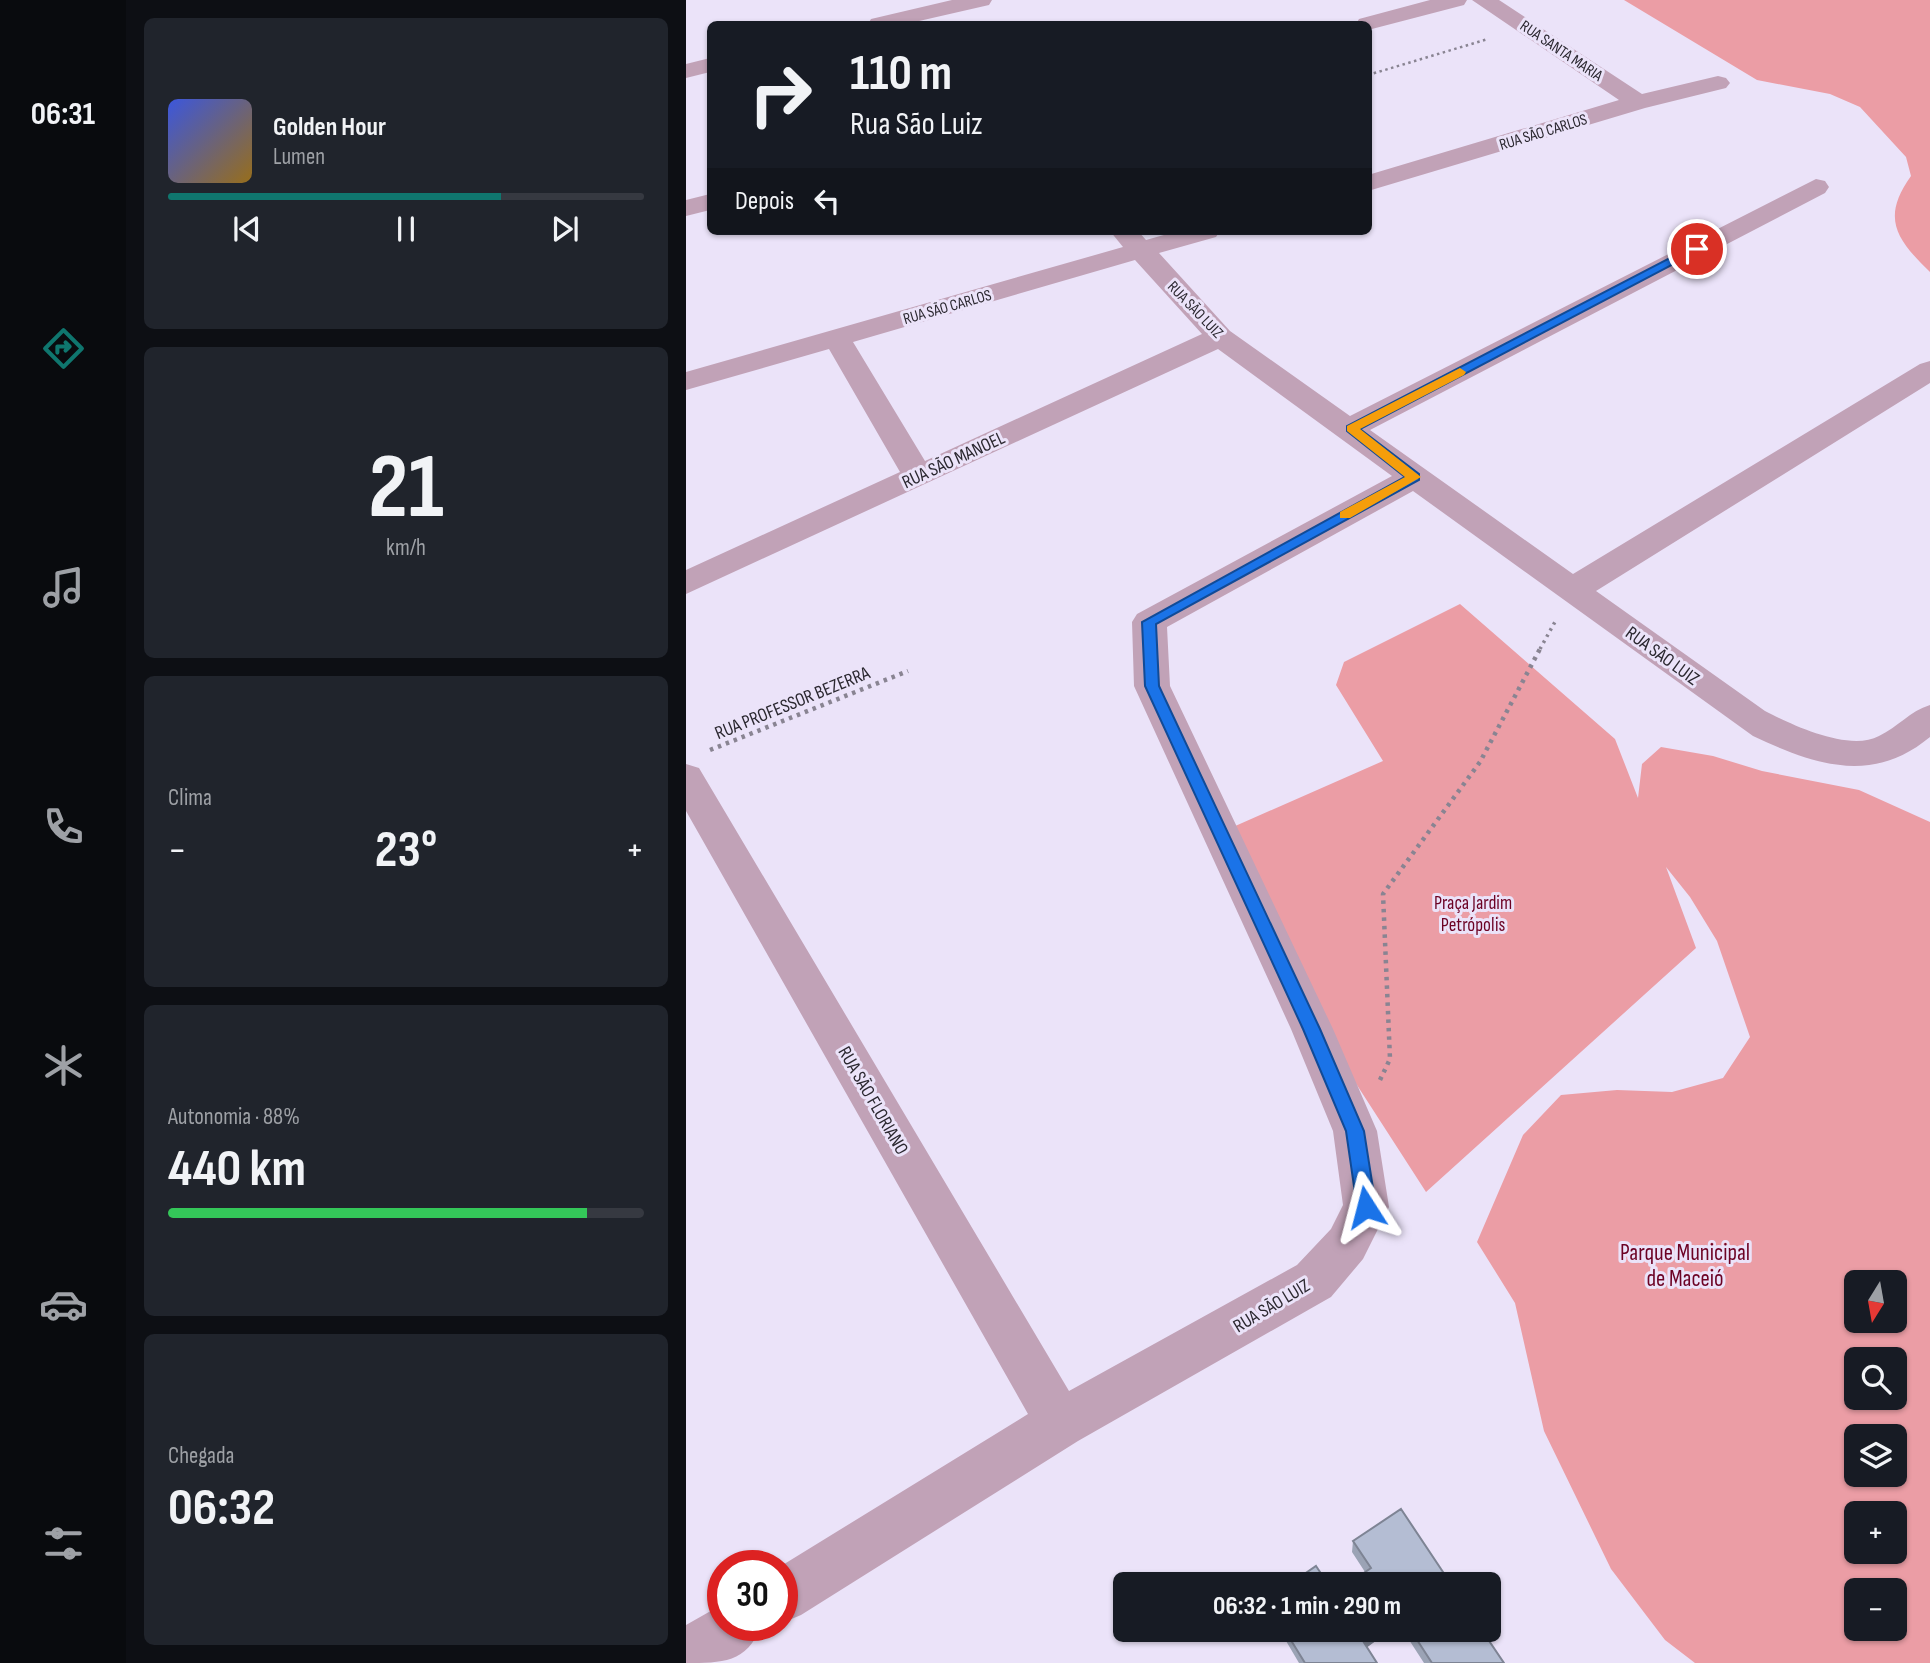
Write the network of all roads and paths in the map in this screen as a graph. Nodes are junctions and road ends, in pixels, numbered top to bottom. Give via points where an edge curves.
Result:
1 (981, 0) edge
2 (1456, 0) edge
3 (1483, 0) edge
4 (922, 13) edge
5 (891, 21) edge
6 (1372, 23) edge
7 (1529, 27) junction
8 (707, 66) edge
9 (686, 71) edge
10 (1372, 74) edge
11 (1718, 83) dead end
12 (1639, 102) junction
13 (1372, 182) edge
14 (1816, 187) dead end
15 (707, 203) edge
16 (686, 208) edge
17 (1178, 235) edge
18 (1132, 241) edge
19 (836, 337) junction
20 (1220, 337) junction
21 (1930, 370) edge
22 (686, 381) edge
23 (1351, 428) junction
24 (918, 475) junction
25 (1414, 477) junction
26 (686, 583) edge
27 (1572, 590) junction
28 (908, 671) dead end
29 (1930, 718) edge
30 (692, 766) edge
31 (1355, 1131) junction
32 (1060, 1423) junction
33 (798, 1586) edge
34 (710, 1641) edge
35 (686, 1656) edge

1 - 4 street
2 - 6 street
3 - 7 street, RUA SANTA MARIA
4 - 5 street
7 - 10 path
7 - 12 street, RUA SANTA MARIA
8 - 9 street
11 - 12 street, RUA SÃO CARLOS
12 - 13 street, RUA SÃO CARLOS
14 - 23 street
15 - 16 street
17 - 18 street, RUA SÃO CARLOS
18 - 19 street, RUA SÃO CARLOS
18 - 20 street, RUA SÃO LUIZ
19 - 22 street, RUA SÃO CARLOS
19 - 24 street
20 - 23 street, RUA SÃO LUIZ
20 - 24 street, RUA SÃO MANOEL
21 - 27 street
23 - 25 street, RUA SÃO LUIZ
24 - 26 street, RUA SÃO MANOEL
25 - 27 street, RUA SÃO LUIZ
25 - 31 street, RUA SÃO LUIZ via 1149,622 1152,686
27 - 29 street, RUA SÃO LUIZ via 1752,720 1790,740 1862,754 1884,751
27 - 31 path via 1480,762 1384,894 1390,1059
28 - 30 path, RUA PROFESSOR BEZERRA
30 - 32 street, RUA SÃO FLORIANO
31 - 32 street, RUA SÃO LUIZ via 1366,1207 1347,1244 1314,1280
32 - 33 street, RUA SÃO LUIZ
34 - 35 street

